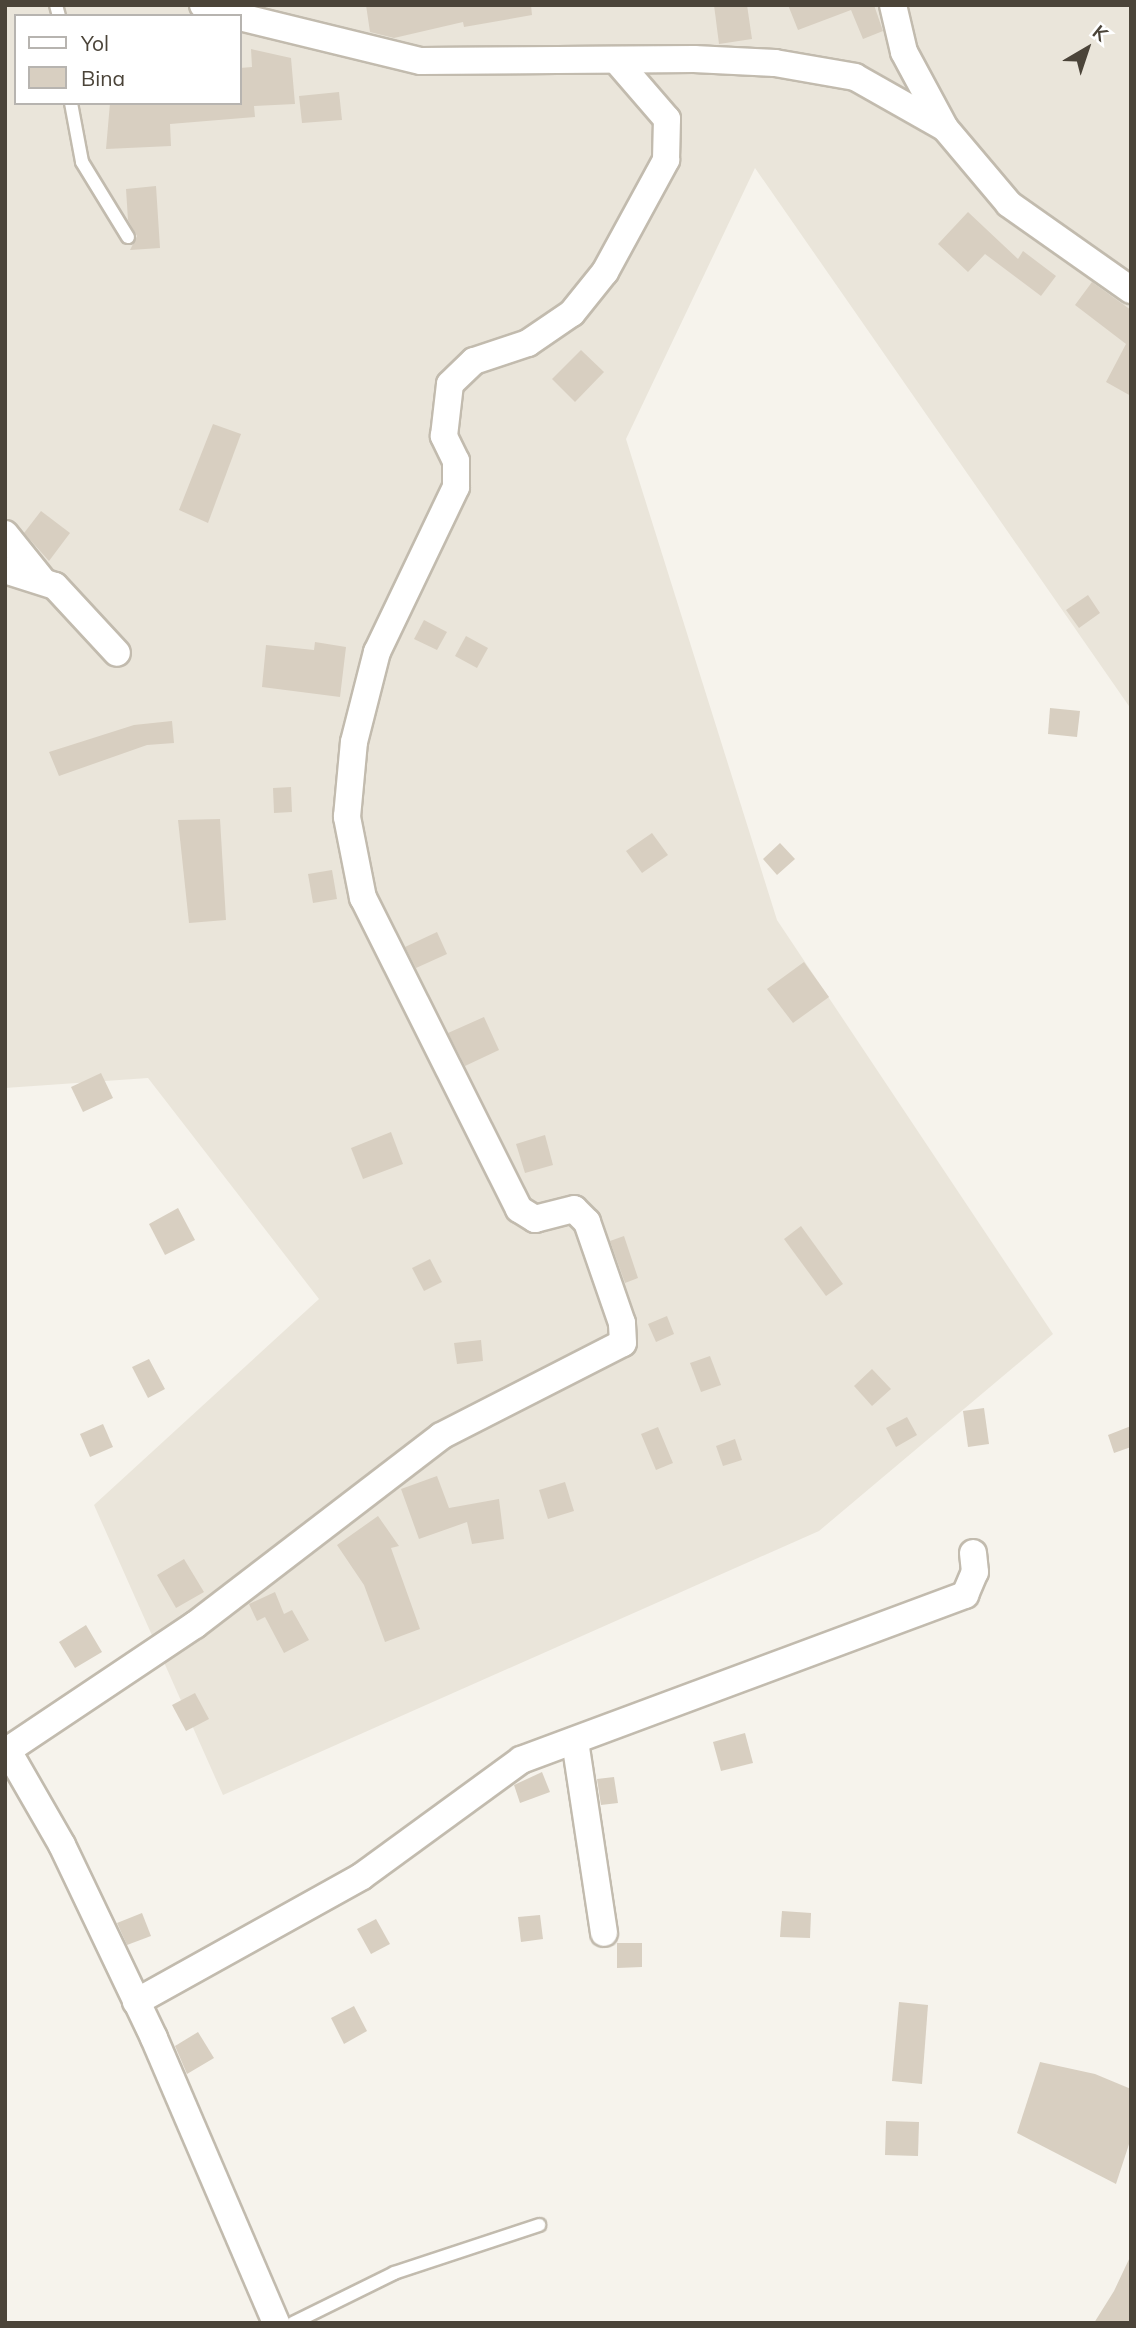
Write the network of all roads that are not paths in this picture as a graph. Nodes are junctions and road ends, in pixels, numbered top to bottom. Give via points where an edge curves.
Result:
1 (203, 5) edge
2 (893, 5) edge
3 (231, 14) edge
4 (242, 17) edge
5 (616, 60) junction
6 (71, 105) edge
7 (945, 128) junction
8 (128, 237) dead end
9 (1131, 290) edge
10 (5, 534) edge
11 (5, 570) edge
12 (42, 580) junction
13 (117, 653) dead end
14 (973, 1553) dead end
15 (575, 1741) junction
16 (6, 1751) edge
17 (604, 1933) dead end
18 (136, 2002) junction
19 (539, 2225) dead end
20 (276, 2323) edge
21 (293, 2323) edge

1 - 3 street
2 - 7 street via 904,52
4 - 5 street via 421,61
5 - 7 street via 775,63 855,77
5 - 16 street via 667,119 666,160 605,272 572,313 528,343 474,361 450,384 444,436 456,461 456,487 377,652 354,742 347,817 363,898 519,1209 535,1219 574,1209 587,1222 622,1324 623,1343 441,1436 195,1626
6 - 8 lane via 82,162
7 - 9 street via 1009,204
10 - 12 street
11 - 12 street
12 - 13 street via 69,597
14 - 15 street via 972,1586 955,1600
15 - 17 street
15 - 18 street via 502,1769 453,1813 362,1876
16 - 18 street via 62,1846
18 - 20 street
19 - 21 lane via 385,2276

